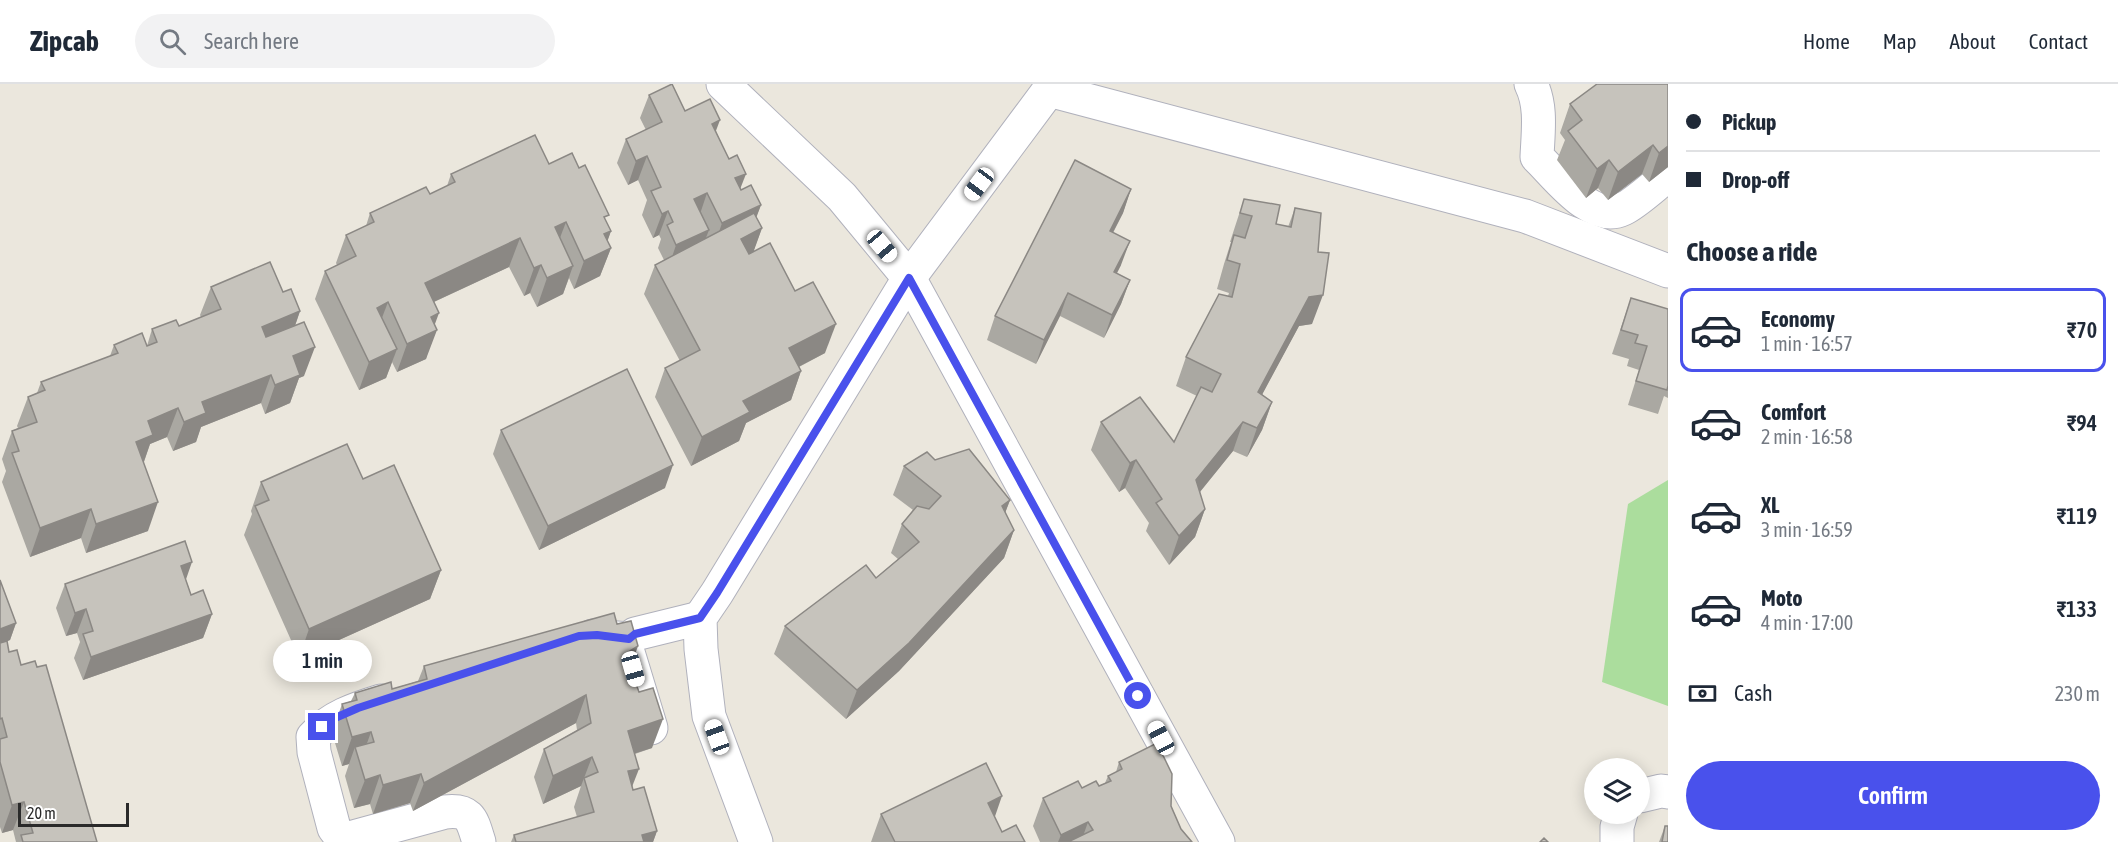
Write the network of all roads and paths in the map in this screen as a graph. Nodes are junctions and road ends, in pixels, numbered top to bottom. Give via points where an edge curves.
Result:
1 (723, 84) edge
2 (1531, 84) edge
3 (1050, 87) edge
4 (1537, 156) junction
5 (1668, 175) edge
6 (1526, 216) junction
7 (1668, 271) edge
8 (909, 278) junction
9 (700, 618) junction
10 (629, 639) junction
11 (568, 640) edge
12 (413, 690) edge
13 (651, 728) edge
14 (1668, 792) edge
15 (1650, 794) edge
16 (1618, 824) edge
17 (479, 842) edge
18 (756, 842) edge
19 (1218, 842) edge
20 (1617, 842) edge

1 - 8 street via 842,197
2 - 4 street via 1537,96
3 - 6 street
3 - 8 street
4 - 5 street via 1587,206 1606,213 1623,209
4 - 6 street via 1538,186
6 - 7 street
8 - 9 street
8 - 19 street
9 - 10 street via 635,634
9 - 18 street via 709,716
10 - 11 street via 597,635
10 - 13 street via 627,649
12 - 17 street via 345,713 313,737 334,828 340,836 350,838 460,811 468,816
14 - 15 street
16 - 20 street

